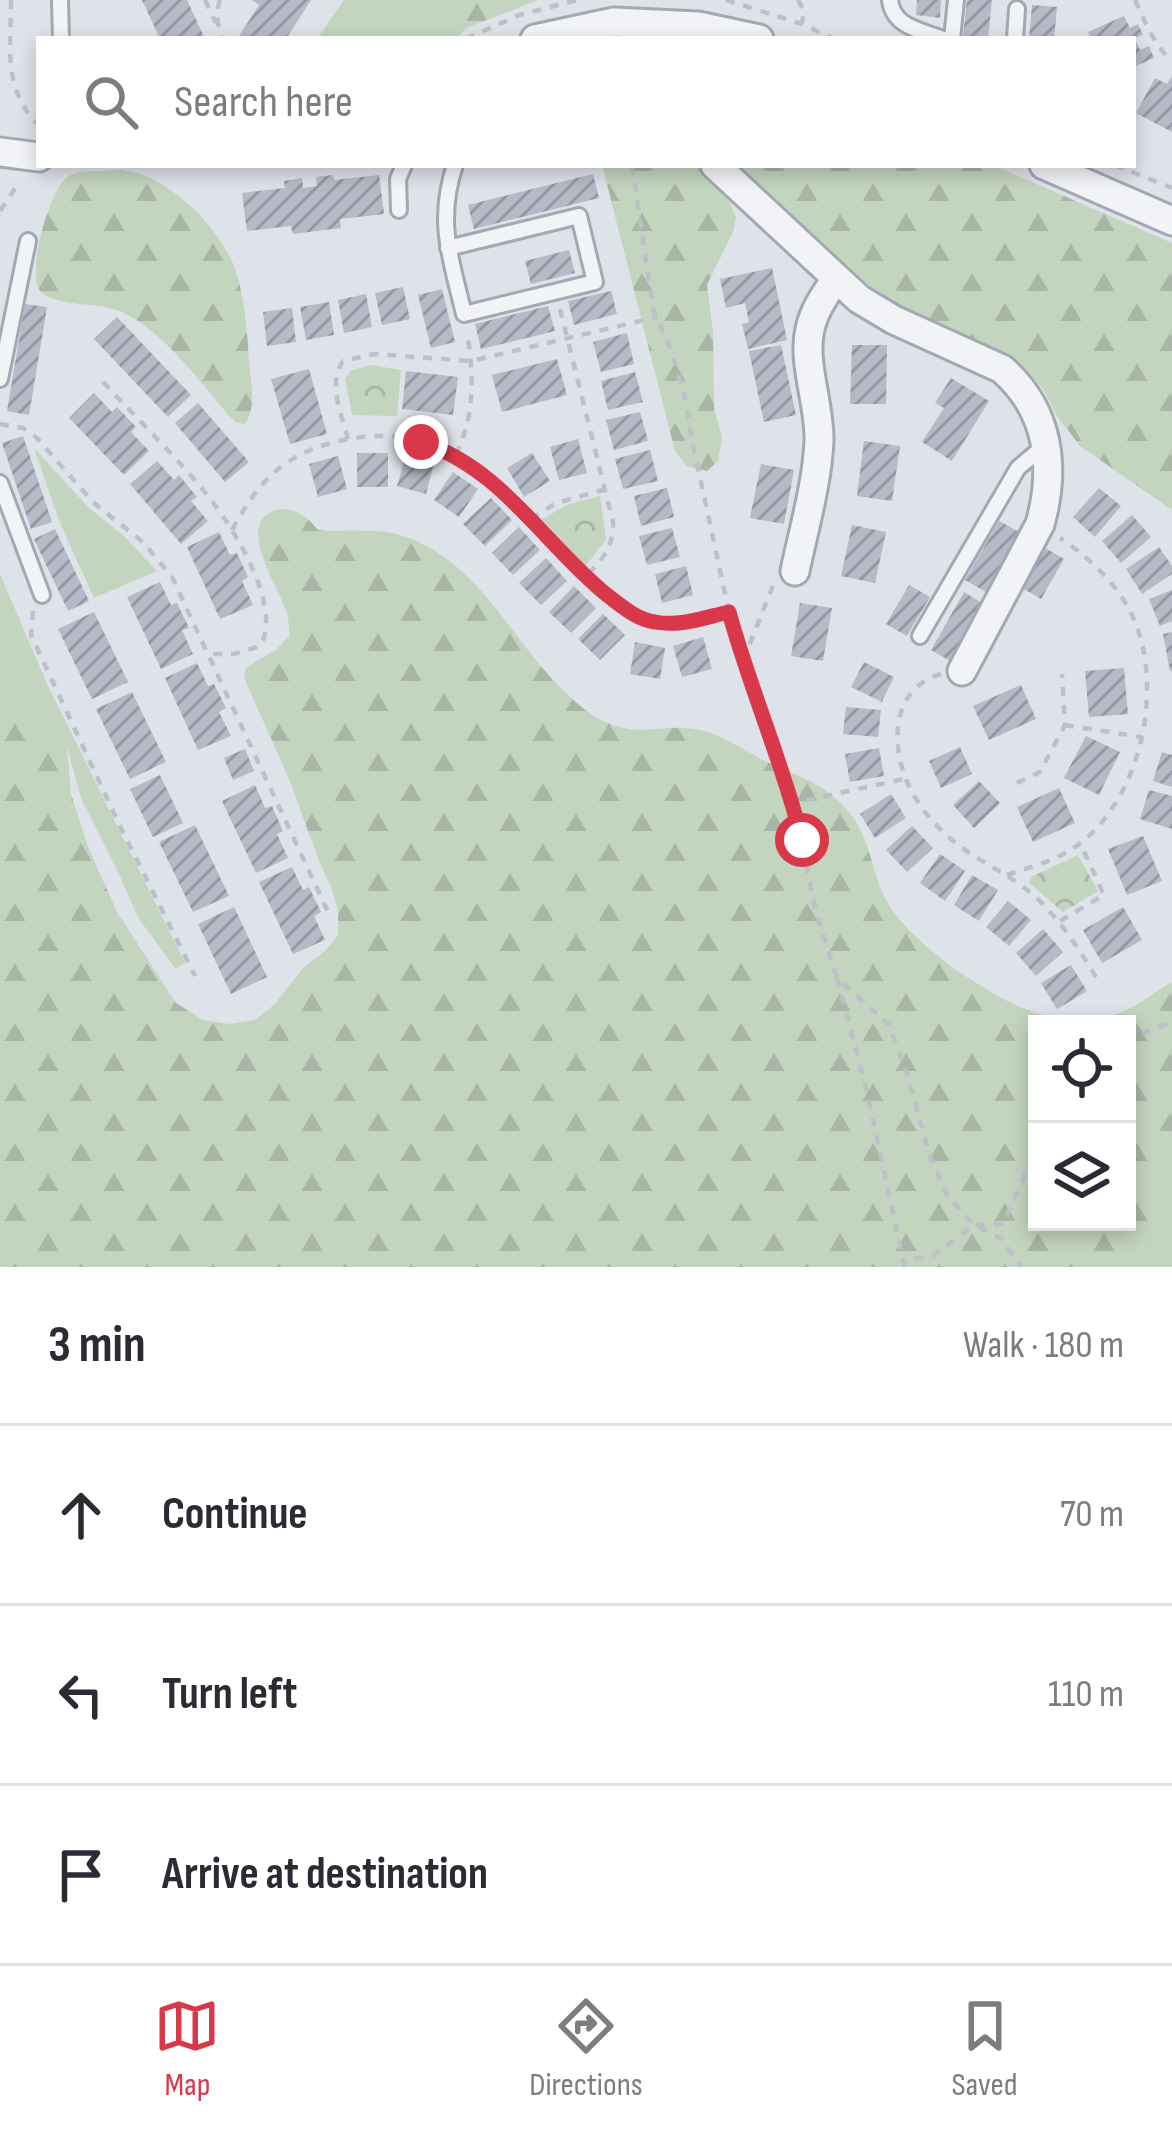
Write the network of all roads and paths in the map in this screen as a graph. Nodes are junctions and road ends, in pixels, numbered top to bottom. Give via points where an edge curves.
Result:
1 (10, 0) edge
2 (60, 0) edge
3 (205, 0) edge
4 (220, 0) edge
5 (726, 0) edge
6 (798, 0) edge
7 (890, 0) edge
8 (956, 0) edge
9 (1135, 0) edge
10 (1017, 9) dead end
11 (802, 24) junction
12 (218, 28) junction
13 (62, 36) edge
14 (221, 36) edge
15 (549, 36) edge
16 (744, 36) edge
17 (828, 36) edge
18 (936, 36) edge
19 (952, 36) edge
20 (1015, 36) edge
21 (1172, 61) edge
22 (36, 123) edge
23 (0, 152) edge
24 (36, 157) edge
25 (403, 168) edge
26 (454, 168) edge
27 (632, 168) edge
28 (718, 168) edge
29 (1051, 168) edge
30 (1122, 168) edge
31 (1172, 188) edge
32 (399, 210) dead end
33 (1172, 221) edge
34 (28, 241) dead end
35 (448, 248) junction
36 (836, 279) junction
37 (555, 292) junction
38 (464, 314) junction
39 (657, 316) junction
40 (567, 339) junction
41 (471, 361) junction
42 (0, 379) edge
43 (103, 382) dead end
44 (0, 424) edge
45 (348, 440) junction
46 (1046, 444) junction
47 (456, 455) junction
48 (0, 482) edge
49 (605, 489) junction
50 (531, 519) junction
51 (1040, 524) junction
52 (232, 530) junction
53 (795, 571) joint
54 (585, 577) junction
55 (43, 595) joint
56 (729, 612) junction
57 (920, 636) dead end
58 (208, 654) junction
59 (743, 662) junction
60 (962, 671) joint
61 (1062, 674) dead end
62 (1065, 725) junction
63 (1141, 737) junction
64 (904, 779) junction
65 (1017, 783) dead end
66 (789, 788) junction
67 (1080, 843) junction
68 (1007, 875) junction
69 (329, 914) dead end
70 (1058, 922) junction
71 (195, 976) dead end
72 (837, 978) junction
73 (1100, 984) dead end
74 (1172, 1022) edge
75 (1136, 1038) edge
76 (1028, 1168) edge
77 (974, 1225) junction
78 (904, 1264) edge
79 (1021, 1267) edge

1 - 22 path via 11,81
2 - 13 lane
3 - 12 path
4 - 12 path
5 - 11 path
6 - 11 path
7 - 18 lane via 897,20
8 - 19 lane
9 - 21 path
10 - 20 lane
11 - 17 path
12 - 14 path
15 - 16 street via 614,22
23 - 24 street
25 - 32 lane
26 - 35 lane via 444,216
27 - 39 path
28 - 36 street
29 - 33 street
30 - 31 path
34 - 42 lane
35 - 37 lane via 579,216 595,282
35 - 38 lane
36 - 46 street via 871,308 1002,369 1024,394
36 - 53 street via 808,340 819,443
37 - 38 lane
37 - 40 path
38 - 41 path
39 - 40 path
39 - 56 path via 686,405
40 - 41 path
40 - 49 path
41 - 45 path via 374,354 343,361 335,385
41 - 47 path via 471,413
43 - 52 path
44 - 58 path via 36,437 160,561
45 - 47 path via 402,438
45 - 52 path via 272,472
46 - 51 street
46 - 57 lane via 1018,468
47 - 50 path
48 - 55 lane
49 - 50 path
49 - 54 path via 614,534
50 - 54 path
51 - 60 street
51 - 63 path via 1095,567 1129,609 1144,656
52 - 58 path via 261,588 266,636 248,652
53 - 59 path via 775,582
54 - 56 path via 652,622
55 - 71 path via 31,635
56 - 59 path
58 - 69 path
59 - 66 path
60 - 64 path via 920,682 907,697 897,735
61 - 62 path
62 - 63 path
62 - 65 path via 1040,772
63 - 67 path via 1120,795
64 - 66 path via 807,800
64 - 68 path via 952,839
66 - 72 path
67 - 68 path
67 - 70 path via 1104,895
68 - 70 path
70 - 73 path
72 - 77 path via 889,1025 930,1156 948,1197
72 - 78 path
74 - 75 path
76 - 77 path via 1003,1224
77 - 78 path via 934,1255
77 - 79 path via 1002,1239

